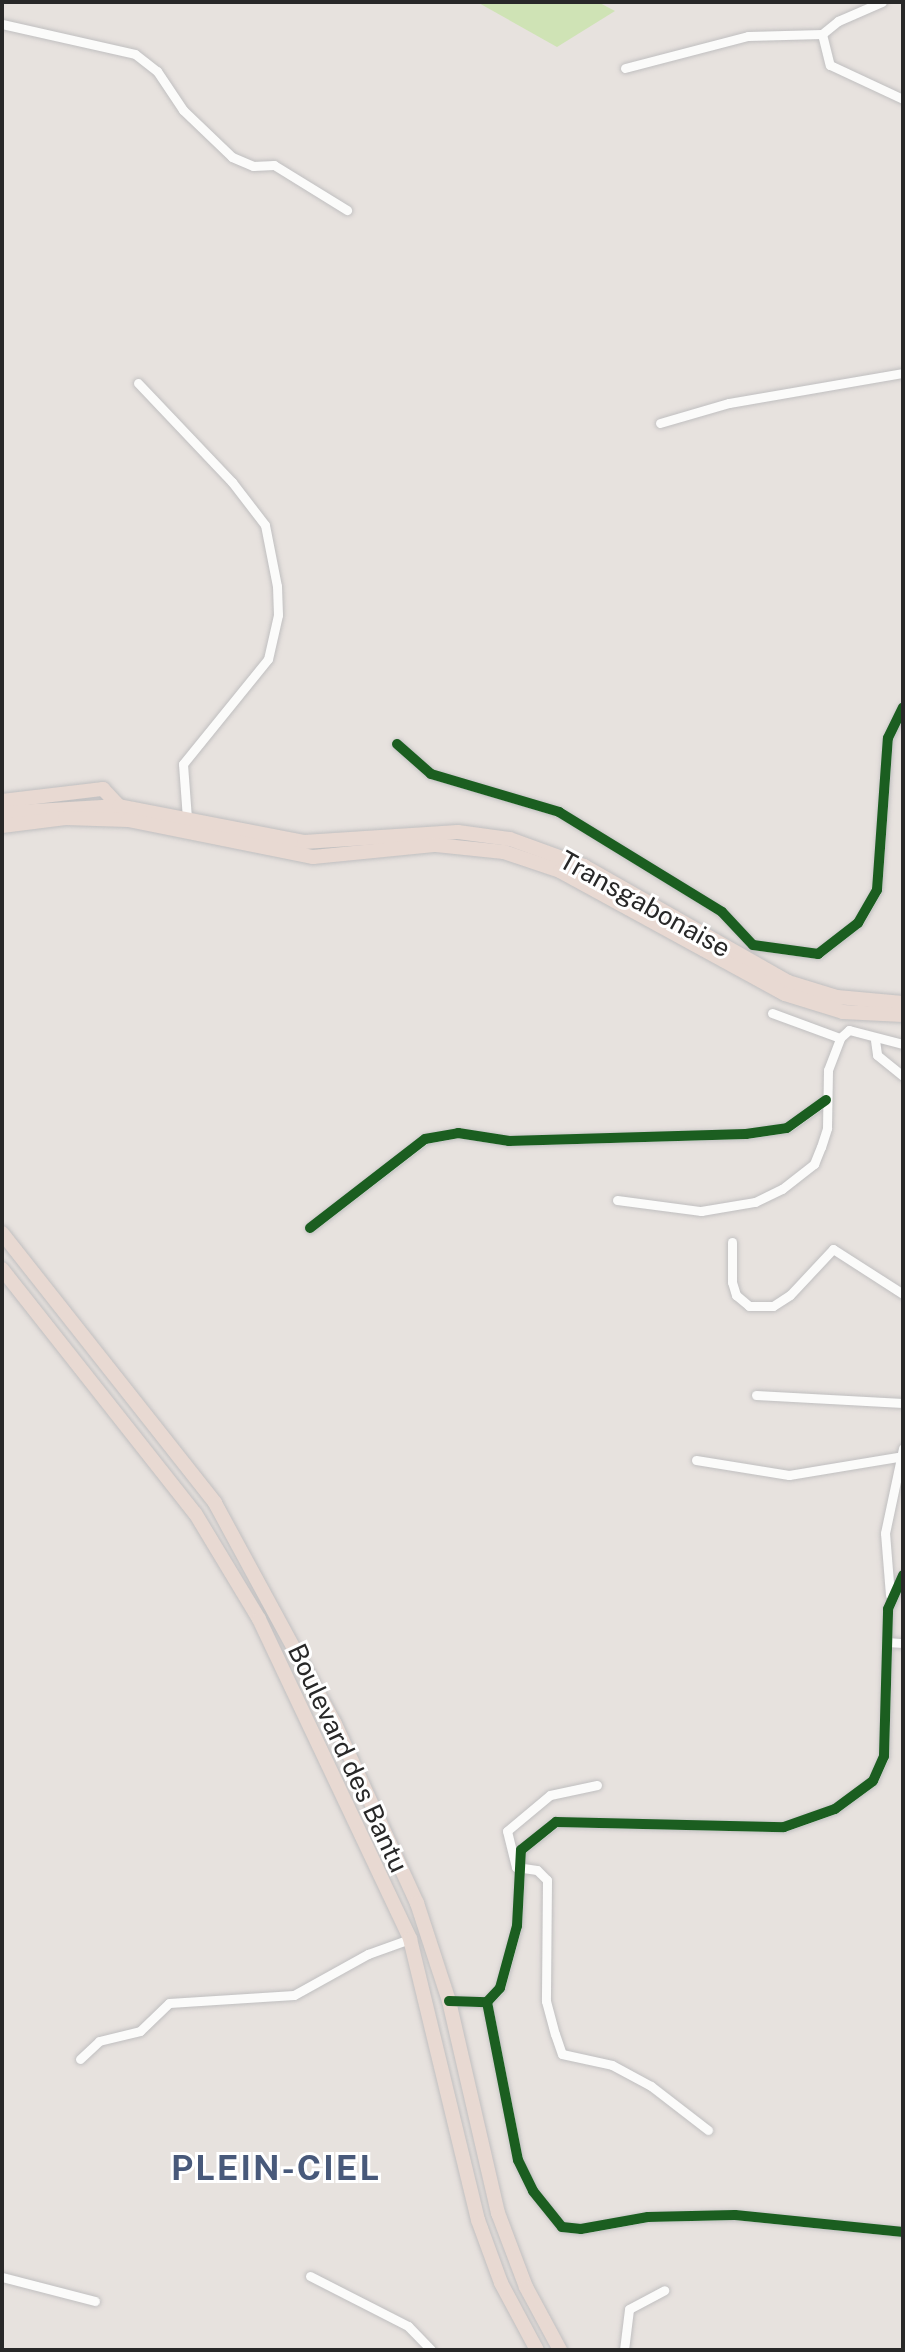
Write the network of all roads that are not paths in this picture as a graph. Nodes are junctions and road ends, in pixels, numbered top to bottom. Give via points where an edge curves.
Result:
1 (882, 2) edge
2 (2, 24) edge
3 (822, 34) junction
4 (625, 68) dead end
5 (903, 99) edge
6 (347, 210) dead end
7 (903, 373) edge
8 (138, 383) dead end
9 (660, 423) dead end
10 (903, 707) edge
11 (397, 744) dead end
12 (2, 801) edge
13 (119, 806) junction
14 (2, 813) edge
15 (187, 818) junction
16 (2, 826) edge
17 (753, 945) junction
18 (743, 959) junction
19 (903, 1003) edge
20 (772, 1013) dead end
21 (903, 1015) edge
22 (840, 1038) junction
23 (875, 1040) junction
24 (903, 1044) edge
25 (903, 1076) edge
26 (826, 1100) junction
27 (617, 1200) dead end
28 (310, 1228) dead end
29 (2, 1233) edge
30 (732, 1242) dead end
31 (2, 1269) edge
32 (903, 1294) edge
33 (756, 1395) dead end
34 (903, 1403) edge
35 (900, 1452) edge
36 (696, 1460) dead end
37 (903, 1575) edge
38 (890, 1595) junction
39 (887, 1642) junction
40 (903, 1643) edge
41 (597, 1785) dead end
42 (516, 1867) junction
43 (410, 1939) junction
44 (449, 2001) junction
45 (487, 2002) junction
46 (80, 2059) dead end
47 (708, 2130) dead end
48 (903, 2232) edge
49 (310, 2276) dead end
50 (2, 2277) edge
51 (664, 2290) dead end
52 (95, 2301) dead end
53 (431, 2350) edge
54 (537, 2350) edge
55 (560, 2350) edge
56 (624, 2350) edge

1 - 3 street
2 - 6 street via 135,54 157,71 183,110 232,157 253,166 274,165
3 - 4 street via 748,36
3 - 5 street via 830,65
7 - 9 street via 729,403
8 - 15 street via 232,482 265,525 277,586 278,615 268,659 183,764
10 - 17 street via 888,738 880,870 869,908 824,953 805,955
11 - 17 street via 431,774 538,804 584,826 722,912
12 - 13 highway via 103,789
13 - 14 highway, Transgabonaise
13 - 15 highway, Transgabonaise
15 - 18 highway, Transgabonaise via 319,843 458,832 522,842 584,866
16 - 21 highway, Transgabonaise via 65,818 128,820 313,857 436,845 504,852 560,871 785,994 843,1012
17 - 18 street
18 - 19 highway, Transgabonaise via 788,982 837,997
20 - 22 street
22 - 23 street via 849,1030
22 - 26 street via 828,1070
23 - 24 street
23 - 25 street via 877,1055
26 - 27 street via 827,1128 814,1164 755,1202 676,1211
26 - 28 street via 778,1131 509,1141 458,1133 425,1139
29 - 44 highway, Boulevard des Bantu via 70,1314 229,1528 335,1724 417,1903
30 - 32 street via 732,1282 736,1295 749,1306 773,1306 790,1295 833,1249
31 - 43 highway, Boulevard des Bantu via 195,1513 259,1619
33 - 34 street via 824,1403
35 - 36 street via 789,1475
35 - 38 street via 883,1553
37 - 38 street
38 - 39 street
39 - 40 street
39 - 42 street via 884,1756 873,1781 846,1803 820,1817 769,1828 556,1822 521,1850
41 - 42 street via 550,1795 510,1825
42 - 45 street via 517,1926 500,1988
42 - 47 street via 537,1870 547,1880 546,2001 562,2054 612,2065 651,2086
43 - 46 street via 361,1957 294,1995 169,2003 140,2031 99,2041
43 - 54 highway, Boulevard des Bantu via 478,2220 501,2283
44 - 45 street
44 - 55 highway, Boulevard des Bantu via 498,2213 526,2287
45 - 48 street via 518,2160 533,2191 562,2227 571,2230 648,2217 735,2215
49 - 53 street via 408,2326
50 - 52 street
51 - 56 street via 629,2309

